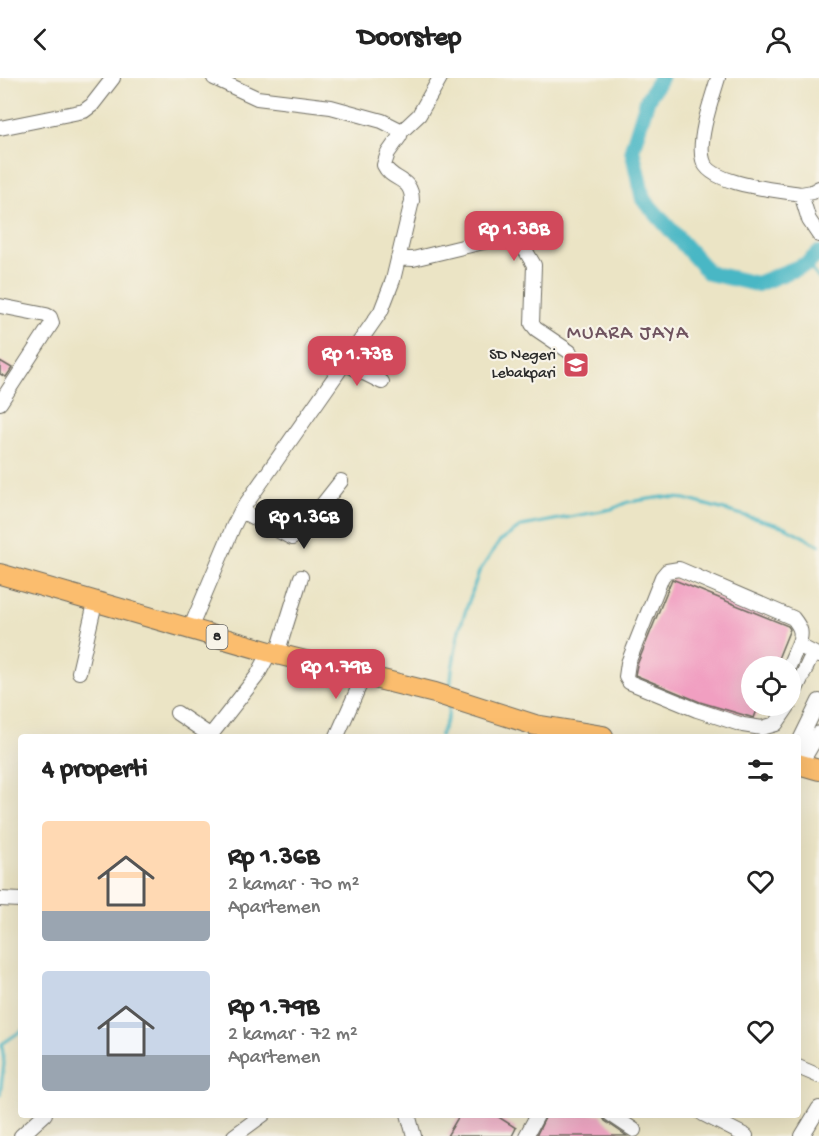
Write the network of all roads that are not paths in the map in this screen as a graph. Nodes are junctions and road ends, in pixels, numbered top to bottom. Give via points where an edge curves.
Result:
1 (113, 78) edge
2 (214, 78) edge
3 (440, 78) edge
4 (718, 78) edge
5 (0, 128) edge
6 (401, 132) junction
7 (819, 188) edge
8 (801, 194) junction
9 (819, 235) edge
10 (398, 258) junction
11 (0, 306) edge
12 (570, 352) dead end
13 (346, 364) junction
14 (382, 382) dead end
15 (0, 404) edge
16 (341, 481) dead end
17 (242, 511) junction
18 (0, 574) edge
19 (301, 577) dead end
20 (95, 603) junction
21 (190, 629) junction
22 (798, 645) junction
23 (274, 653) junction
24 (816, 655) edge
25 (793, 656) edge
26 (79, 672) dead end
27 (364, 675) junction
28 (801, 683) edge
29 (819, 701) edge
30 (177, 713) dead end
31 (782, 716) edge
32 (819, 733) edge
33 (208, 734) edge
34 (212, 734) edge
35 (338, 734) edge
36 (562, 734) edge
37 (801, 738) edge
38 (806, 766) edge
39 (0, 899) edge
40 (18, 900) edge
41 (801, 1068) edge
42 (819, 1076) edge
43 (819, 1108) edge
44 (41, 1118) edge
45 (259, 1118) edge
46 (409, 1118) edge
47 (536, 1118) edge
48 (616, 1118) edge
49 (707, 1118) edge
50 (634, 1130) dead end
51 (720, 1130) edge
52 (21, 1136) edge
53 (234, 1136) edge
54 (414, 1136) edge
55 (526, 1136) edge
56 (746, 1136) edge
57 (802, 1136) edge

1 - 5 street via 84,111
2 - 6 street via 257,98 331,107 382,121
3 - 6 street via 418,115
4 - 8 street via 705,123 703,162 710,171 730,182
6 - 10 street via 384,165 407,184 412,194
7 - 8 street
8 - 9 street via 809,220
10 - 12 street via 413,259 515,235 534,264 532,324
10 - 13 street via 381,311
11 - 15 street via 52,319
13 - 14 street
13 - 17 street
16 - 17 street via 292,538
17 - 21 street
18 - 20 highway, 8
19 - 23 street
20 - 21 highway, 8
20 - 26 street
21 - 23 highway, 8
22 - 24 street
22 - 25 street
22 - 31 street via 802,635 793,618 680,569 672,569 662,576 628,663 629,682 697,710 762,728 776,724
23 - 27 highway, 8
23 - 34 street
24 - 28 street
27 - 35 street
27 - 36 highway, 8 via 476,705
29 - 37 street
30 - 33 street
32 - 38 street
39 - 40 street
41 - 42 street
43 - 57 street
44 - 52 street
45 - 53 street
46 - 54 street
47 - 55 street
48 - 50 street
49 - 51 street
51 - 56 street

